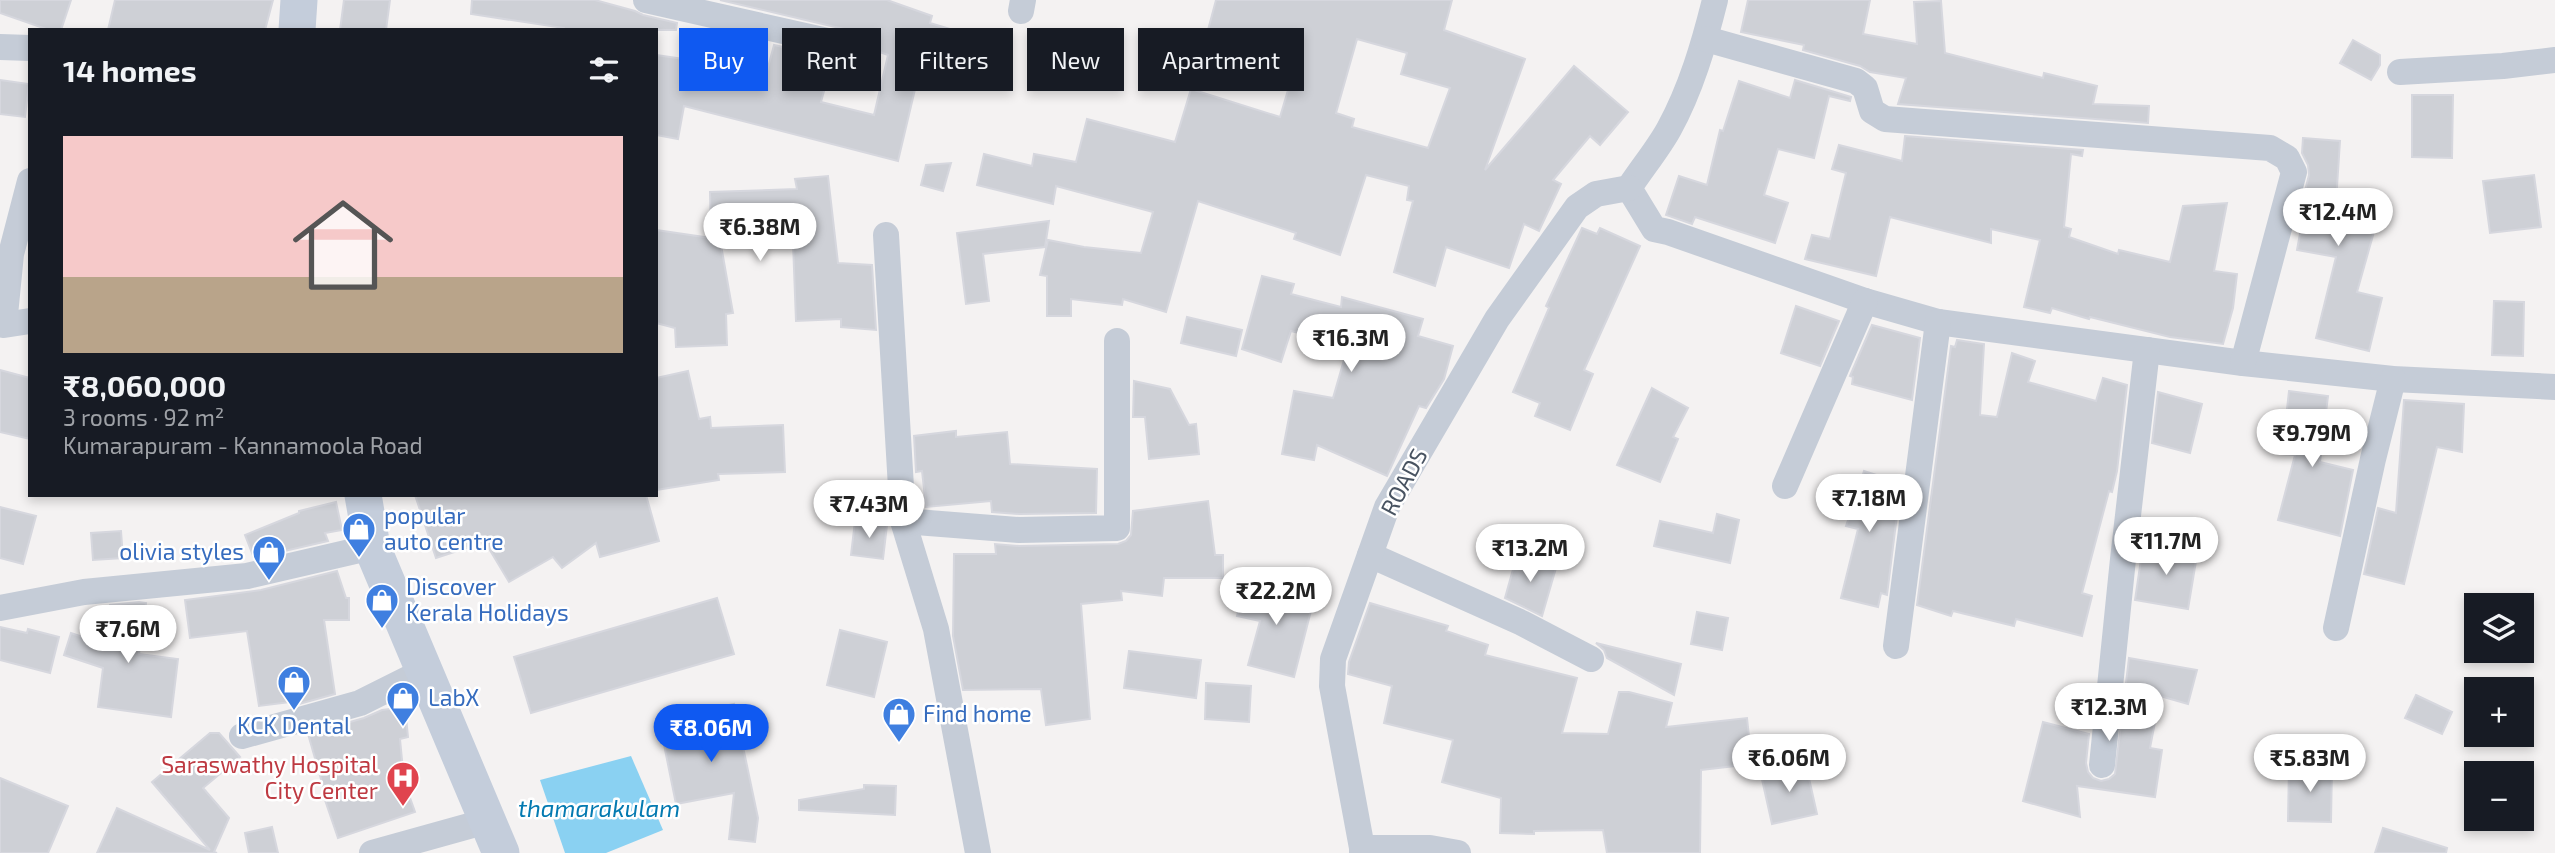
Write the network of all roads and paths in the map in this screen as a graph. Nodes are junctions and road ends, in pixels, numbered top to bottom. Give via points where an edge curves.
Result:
1 (299, 0) edge
2 (646, 0) edge
3 (1715, 0) edge
4 (297, 28) edge
5 (782, 31) edge
6 (1706, 39) junction
7 (0, 47) edge
8 (28, 48) edge
9 (2555, 60) edge
10 (2400, 72) dead end
11 (1629, 188) junction
12 (28, 195) edge
13 (886, 235) dead end
14 (20, 253) edge
15 (1865, 301) junction
16 (1938, 322) junction
17 (11, 326) edge
18 (1117, 341) dead end
19 (2147, 350) junction
20 (2243, 363) junction
21 (2393, 379) junction
22 (2555, 387) edge
23 (1785, 486) dead end
24 (363, 497) edge
25 (903, 521) junction
26 (372, 547) junction
27 (1370, 555) junction
28 (0, 608) edge
29 (2336, 628) dead end
30 (1896, 646) dead end
31 (1591, 659) dead end
32 (424, 671) junction
33 (242, 736) dead end
34 (2102, 765) dead end
35 (494, 837) edge
36 (1362, 850) edge
37 (372, 853) edge
38 (978, 853) edge
39 (1458, 853) edge

1 - 4 main road
2 - 5 street
3 - 6 street
6 - 11 street via 1668,131
6 - 20 street via 1856,81 1865,88 1872,111 1885,120 2270,148 2287,159 2294,172
7 - 8 street
9 - 10 street
11 - 15 street via 1654,229
11 - 27 street, ROADS via 1596,194 1577,207 1497,319 1387,507
12 - 14 street
13 - 25 street
14 - 17 street
15 - 16 street
15 - 23 street
16 - 19 street
16 - 30 street
18 - 25 street via 1117,528 1019,530
19 - 20 street
19 - 34 street
20 - 21 street
21 - 22 street
21 - 29 street
24 - 26 main road
25 - 38 street via 936,628
26 - 28 street via 247,576 84,592
26 - 32 main road
27 - 31 street
27 - 36 street, ROADS via 1333,659 1332,686
32 - 33 street via 360,704
32 - 35 main road
35 - 37 street
36 - 39 street via 1430,848

